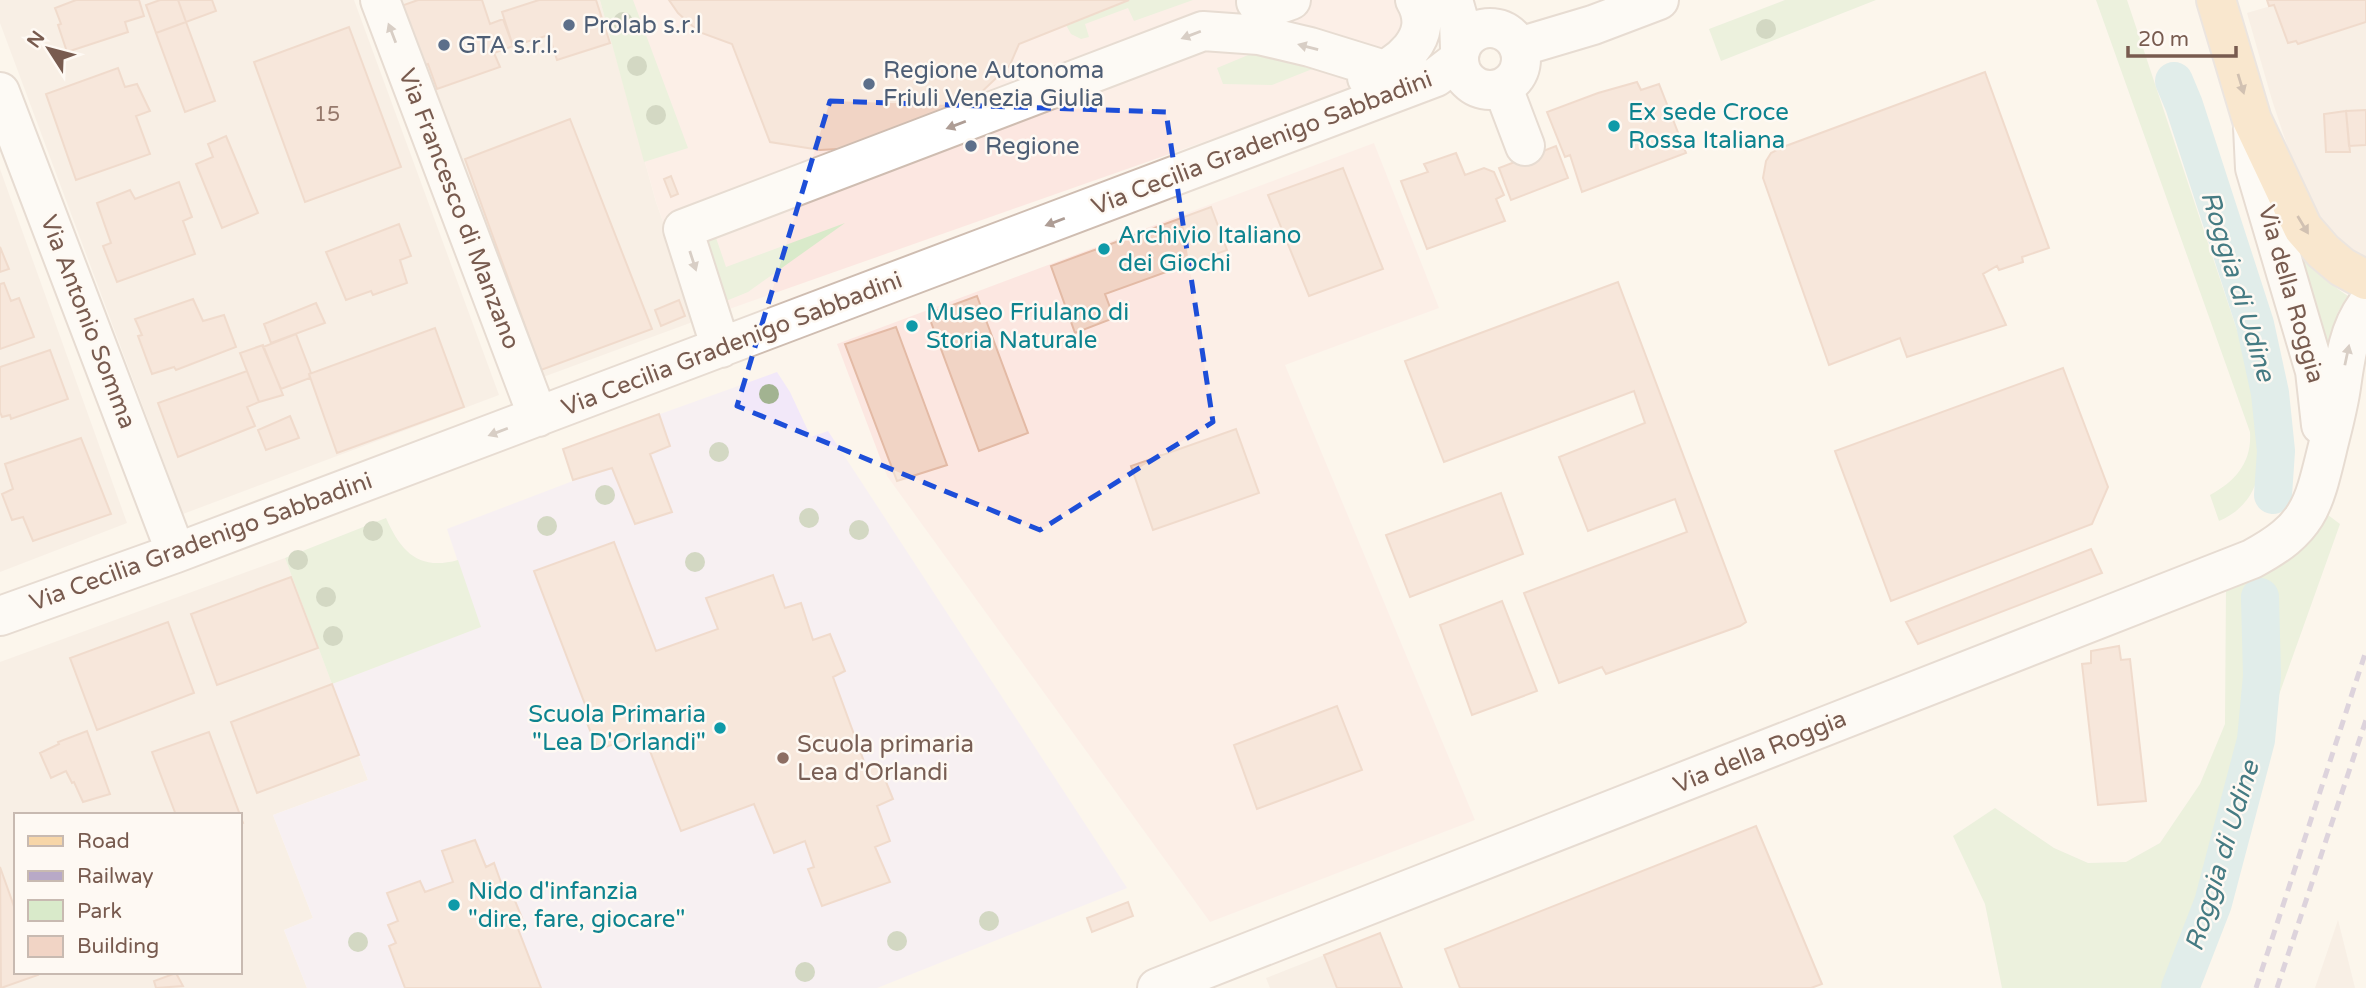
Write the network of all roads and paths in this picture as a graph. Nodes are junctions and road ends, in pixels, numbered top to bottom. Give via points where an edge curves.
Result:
1 (380, 0) edge
2 (1257, 0) edge
3 (1292, 0) edge
4 (1415, 0) edge
5 (1453, 0) edge
6 (1659, 0) edge
7 (2216, 0) edge
8 (1519, 47) junction
9 (1459, 54) junction
10 (1385, 71) junction
11 (1423, 82) junction
12 (1503, 88) junction
13 (0, 92) edge
14 (2252, 120) junction
15 (1291, 132) junction
16 (1524, 146) dead end
17 (2366, 280) edge
18 (2366, 306) edge
19 (721, 348) junction
20 (538, 417) junction
21 (2322, 470) junction
22 (176, 553) junction
23 (0, 616) edge
24 (1157, 988) edge

20 -> 1 street, Via Francesco di Manzano
2 - 3 street via 1273,6
4 - 10 street via 1422,18 1416,41 1403,59
5 - 9 street via 1459,22
6 - 8 street
7 -> 14 main road
8 - 9 street, Via Cecilia Gradenigo Sabbadini via 1505,31 1484,28 1466,39
8 - 12 street via 1521,66
9 - 11 street, Via Cecilia Gradenigo Sabbadini via 1436,77
9 - 12 street, Via Cecilia Gradenigo Sabbadini via 1460,70 1473,86 1493,91
10 - 11 street
10 - 15 street via 1311,101
10 -> 19 street via 1272,38 1203,31 683,229
11 - 15 street, Via Cecilia Gradenigo Sabbadini
12 - 16 street
13 - 22 street, Via Antonio Somma
14 -> 17 main road via 2303,228 2342,267
14 - 21 street, Via della Roggia via 2255,169 2315,371
15 -> 19 street, Via Cecilia Gradenigo Sabbadini
21 -> 18 street, Via della Roggia via 2346,352
19 - 20 street, Via Cecilia Gradenigo Sabbadini
20 -> 22 street, Via Cecilia Gradenigo Sabbadini
21 - 24 street, Via della Roggia via 2317,492 2300,524 2252,559
22 - 23 street, Via Cecilia Gradenigo Sabbadini

